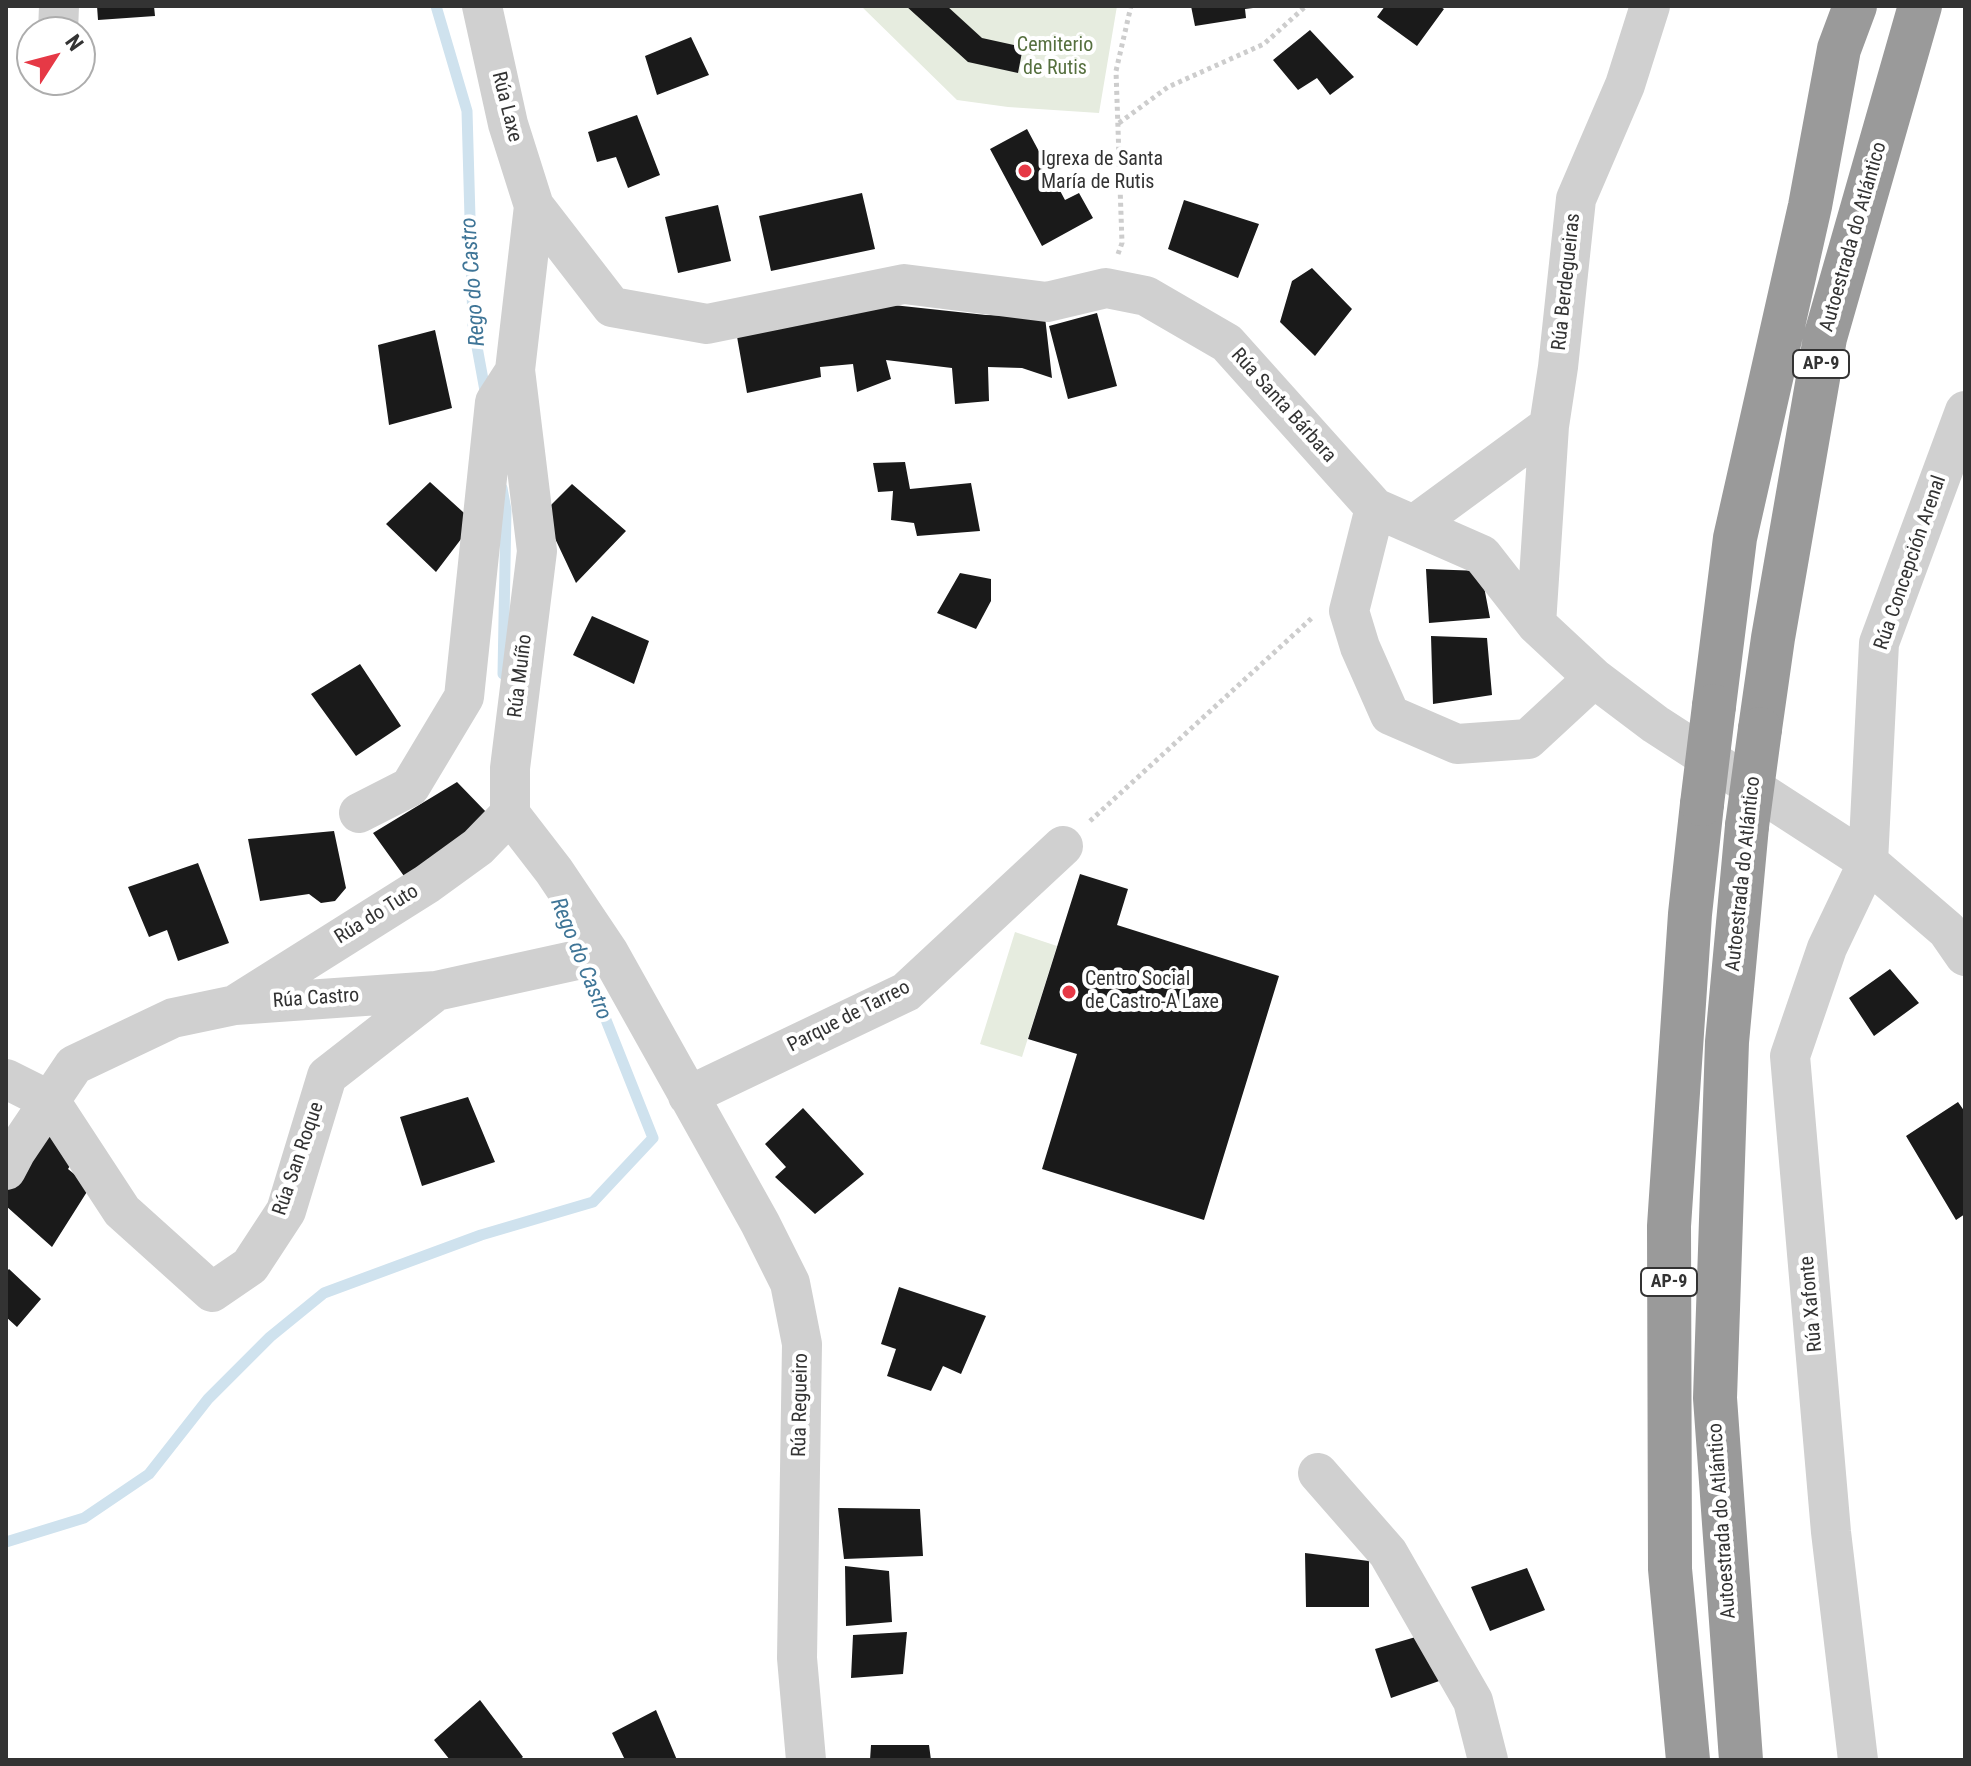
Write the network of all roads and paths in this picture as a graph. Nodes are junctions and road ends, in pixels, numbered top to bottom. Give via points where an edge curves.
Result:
1 (482, 6) edge
2 (1131, 6) edge
3 (1306, 6) edge
4 (1650, 6) edge
5 (1855, 6) edge
6 (1920, 6) edge
7 (1118, 124) junction
8 (534, 206) junction
9 (1106, 288) junction
10 (515, 370) junction
11 (1965, 411) edge
12 (1549, 426) junction
13 (1375, 508) junction
14 (1414, 525) junction
15 (1349, 611) junction
16 (1536, 624) junction
17 (1594, 678) junction
18 (359, 813) dead end
19 (510, 814) junction
20 (1063, 846) joint
21 (1868, 862) junction
22 (609, 953) junction
23 (1965, 956) edge
24 (436, 991) junction
25 (235, 1005) junction
26 (6, 1079) edge
27 (688, 1096) junction
28 (50, 1101) junction
29 (6, 1170) edge
30 (1318, 1473) dead end
31 (806, 1760) edge
32 (1488, 1760) edge
33 (1688, 1760) edge
34 (1741, 1760) edge
35 (1858, 1760) edge

1 - 8 street, Rúa Laxe via 508,124
2 - 7 path via 1116,71
3 - 7 path via 1264,44 1168,87
4 - 12 street, Rúa Berdegueiras via 1625,85 1576,199
5 - 33 highway, AP-9, bridge via 1839,49 1810,206 1735,538 1690,914 1669,1226 1670,1569
6 - 34 highway, Autoestrada do Atlántico / AP-9, bridge via 1825,338 1747,826 1727,1042 1715,1398
7 - 9 path via 1122,243
8 - 9 street, Rúa Santa Bárbara via 612,307 707,324 904,284 1047,302
8 - 10 street, Rúa Muíño
9 - 13 street, Rúa Santa Bárbara via 1146,296 1227,343
10 - 18 street, Rúa Muíño via 495,402 464,697 410,787
10 - 19 street, Rúa Muíño via 537,551 510,768
11 - 21 street, Rúa Concepción Arenal via 1879,643
12 - 14 street
12 - 16 street, Rúa Berdegueiras
13 - 14 street, Rúa Santa Bárbara
13 - 15 street
14 - 16 street, Rúa Santa Bárbara via 1482,555
15 - 17 street via 1390,715 1457,744 1528,739
15 - 20 path via 1315,616
16 - 17 street, Rúa Santa Bárbara
17 - 21 street, Rúa Santa Bárbara via 1655,724
19 - 22 street
19 - 25 street, Rúa do Tuto via 478,847 427,884
20 - 27 street, Parque de Tarreo via 906,992
21 - 23 street, Rúa Santa Bárbara via 1947,930
21 - 35 street, Rúa Xafonte via 1827,948 1790,1056 1831,1532
22 - 24 street, Rúa Castro
22 - 27 street, Rúa Regueiro
24 - 25 street, Rúa Castro
24 - 28 street, Rúa San Roque via 327,1076 286,1211 250,1266 212,1292 122,1211
25 - 28 street, Rúa Castro via 173,1018 74,1065
26 - 28 street
27 - 31 street, Rúa Regueiro via 790,1283 802,1344 797,1658
28 - 29 street, Rúa Castro
30 - 32 street via 1388,1553 1473,1701

